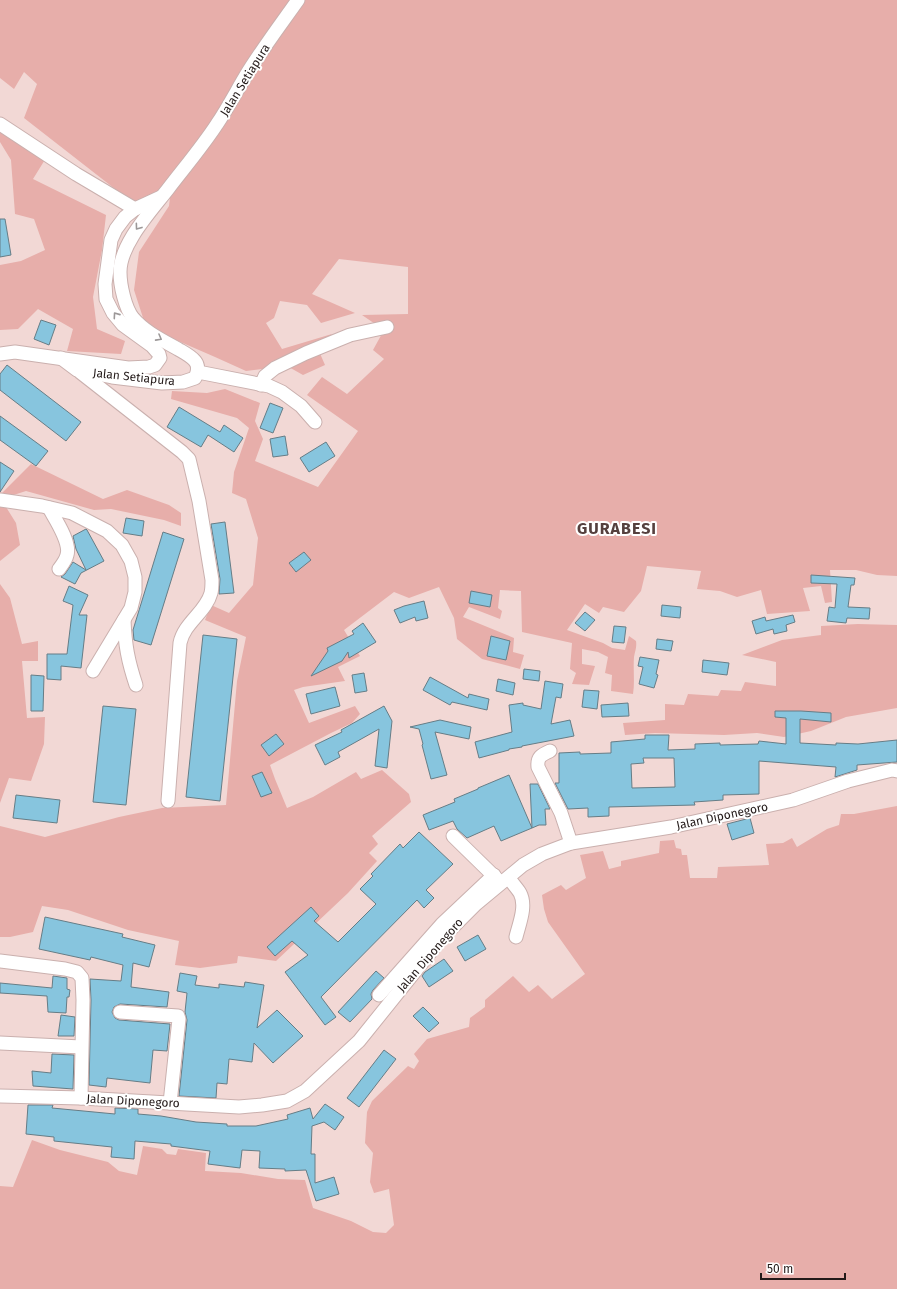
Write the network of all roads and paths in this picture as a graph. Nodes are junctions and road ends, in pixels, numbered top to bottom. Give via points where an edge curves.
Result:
1 (298, 0) edge
2 (0, 124) edge
3 (162, 196) junction
4 (135, 209) junction
5 (387, 327) dead end
6 (0, 354) edge
7 (61, 358) junction
8 (77, 370) junction
9 (198, 372) junction
10 (262, 386) junction
11 (315, 422) dead end
12 (0, 500) edge
13 (49, 508) junction
14 (59, 569) dead end
15 (124, 620) junction
16 (93, 671) dead end
17 (136, 685) dead end
18 (550, 751) dead end
19 (897, 771) edge
20 (168, 801) dead end
21 (454, 836) dead end
22 (571, 843) junction
23 (502, 879) junction
24 (516, 937) dead end
25 (0, 961) edge
26 (379, 995) dead end
27 (120, 1012) dead end
28 (0, 1043) edge
29 (81, 1047) junction
30 (0, 1096) edge
31 (80, 1098) junction
32 (170, 1103) junction

1 - 3 street, Jalan Setiapura via 249,71 218,124
2 - 4 street
3 - 4 street, Jalan Setiapura
3 -> 9 street, Jalan Setiapura via 137,228 125,249 120,271 123,295 132,317 154,336 195,360
7 -> 4 street, Jalan Setiapura via 128,368 149,367 155,365 160,358 152,346 123,325 113,313 106,298 105,284 111,240 116,228
5 - 10 street via 350,335 306,353 275,368 265,376
6 - 7 street, Jalan Setiapura via 15,352
7 - 8 street, Jalan Setiapura
8 - 9 street, Jalan Setiapura via 162,383 189,381 195,378
8 - 20 street via 189,458 199,501 212,580 211,593 181,636
9 - 10 street
10 - 11 street via 269,386 282,392 301,406
12 - 13 street
13 - 14 street via 62,532 68,552
13 - 15 street via 72,513 106,531 122,545 131,561 135,577 131,608
15 - 16 street
15 - 17 street via 128,659
18 - 22 street via 540,756 538,767 561,813
19 - 22 street, Jalan Diponegoro via 848,781 792,800 707,820
21 - 23 street
22 - 23 street, Jalan Diponegoro via 542,854
23 - 24 street via 520,894 522,899
23 - 26 street via 442,924
23 - 32 street, Jalan Diponegoro via 441,939 359,1041 304,1091 287,1101 262,1105 239,1107
25 - 29 street via 77,972 82,978
27 - 32 street via 178,1016
28 - 29 street
29 - 31 street
30 - 31 street, Jalan Diponegoro
31 - 32 street, Jalan Diponegoro

